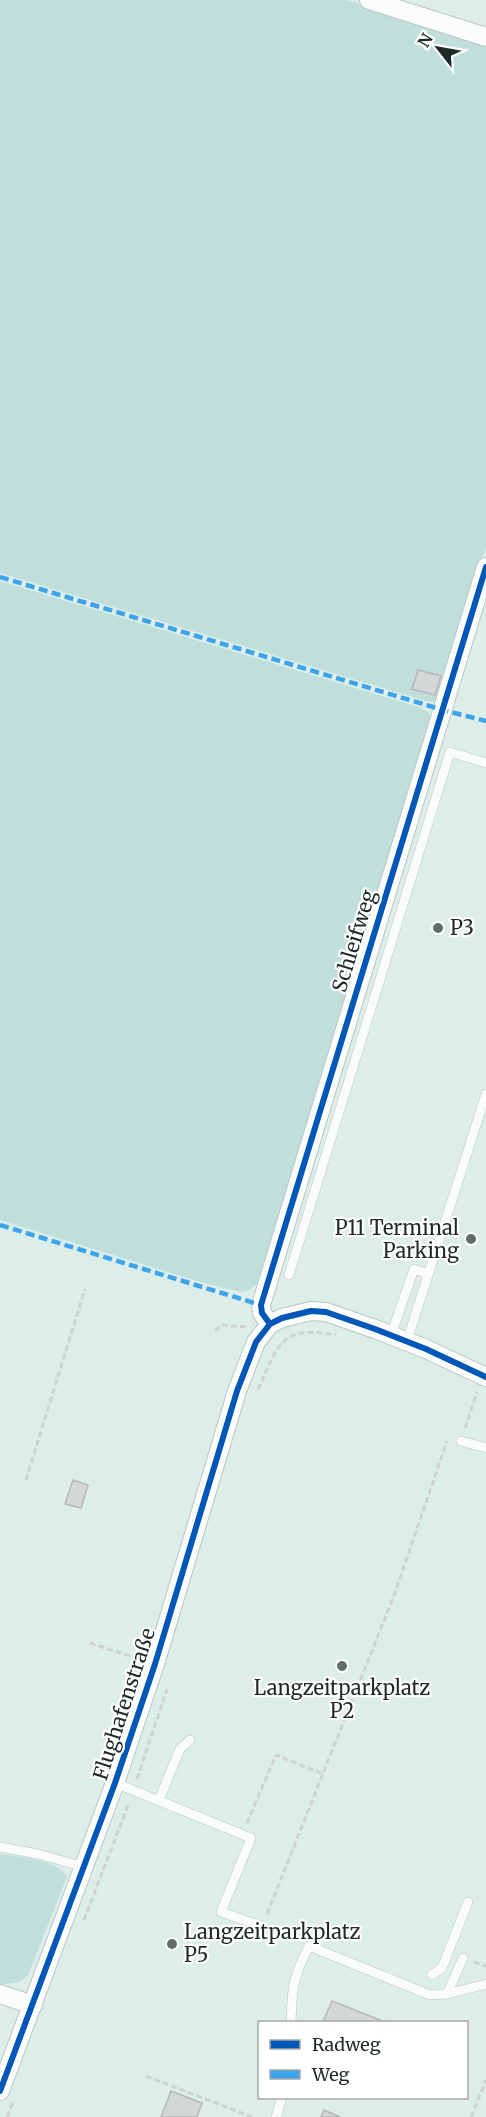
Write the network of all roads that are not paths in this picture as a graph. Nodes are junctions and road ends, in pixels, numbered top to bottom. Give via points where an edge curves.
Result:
1 (369, 0) edge
2 (486, 37) edge
3 (486, 567) edge
4 (486, 763) edge
5 (486, 1094) edge
6 (428, 1274) junction
7 (289, 1275) dead end
8 (270, 1324) junction
9 (399, 1338) junction
10 (486, 1377) edge
11 (460, 1441) road end
12 (486, 1448) edge
13 (190, 1740) dead end
14 (116, 1784) junction
15 (159, 1800) junction
16 (0, 1847) edge
17 (84, 1867) junction
18 (468, 1902) dead end
19 (261, 1926) road end
20 (468, 1960) road end
21 (432, 1974) dead end
22 (486, 1984) edge
23 (0, 1994) edge
24 (447, 1994) junction
25 (33, 2005) junction
26 (291, 2021) edge
27 (0, 2091) edge
28 (281, 2099) edge
29 (276, 2117) edge

1 - 2 street
3 - 8 street, Schleifweg via 261,1305
4 - 7 lane via 450,752
5 - 6 lane
6 - 9 lane
6 - 9 lane via 414,1269
8 - 9 street via 294,1314 326,1312
8 - 14 street, Flughafenstraße via 256,1342 237,1391
9 - 10 street
11 - 12 lane
13 - 15 lane via 180,1749
14 - 15 lane
14 - 17 street, Flughafenstraße
15 - 19 lane via 251,1838 221,1912
16 - 17 lane
17 - 25 street, Flughafenstraße
18 - 21 lane via 442,1968
20 - 24 lane
22 - 24 lane
23 - 25 street
24 - 26 lane via 430,1995 309,1946 297,1969
25 - 27 street, Flughafenstraße
28 - 29 lane

